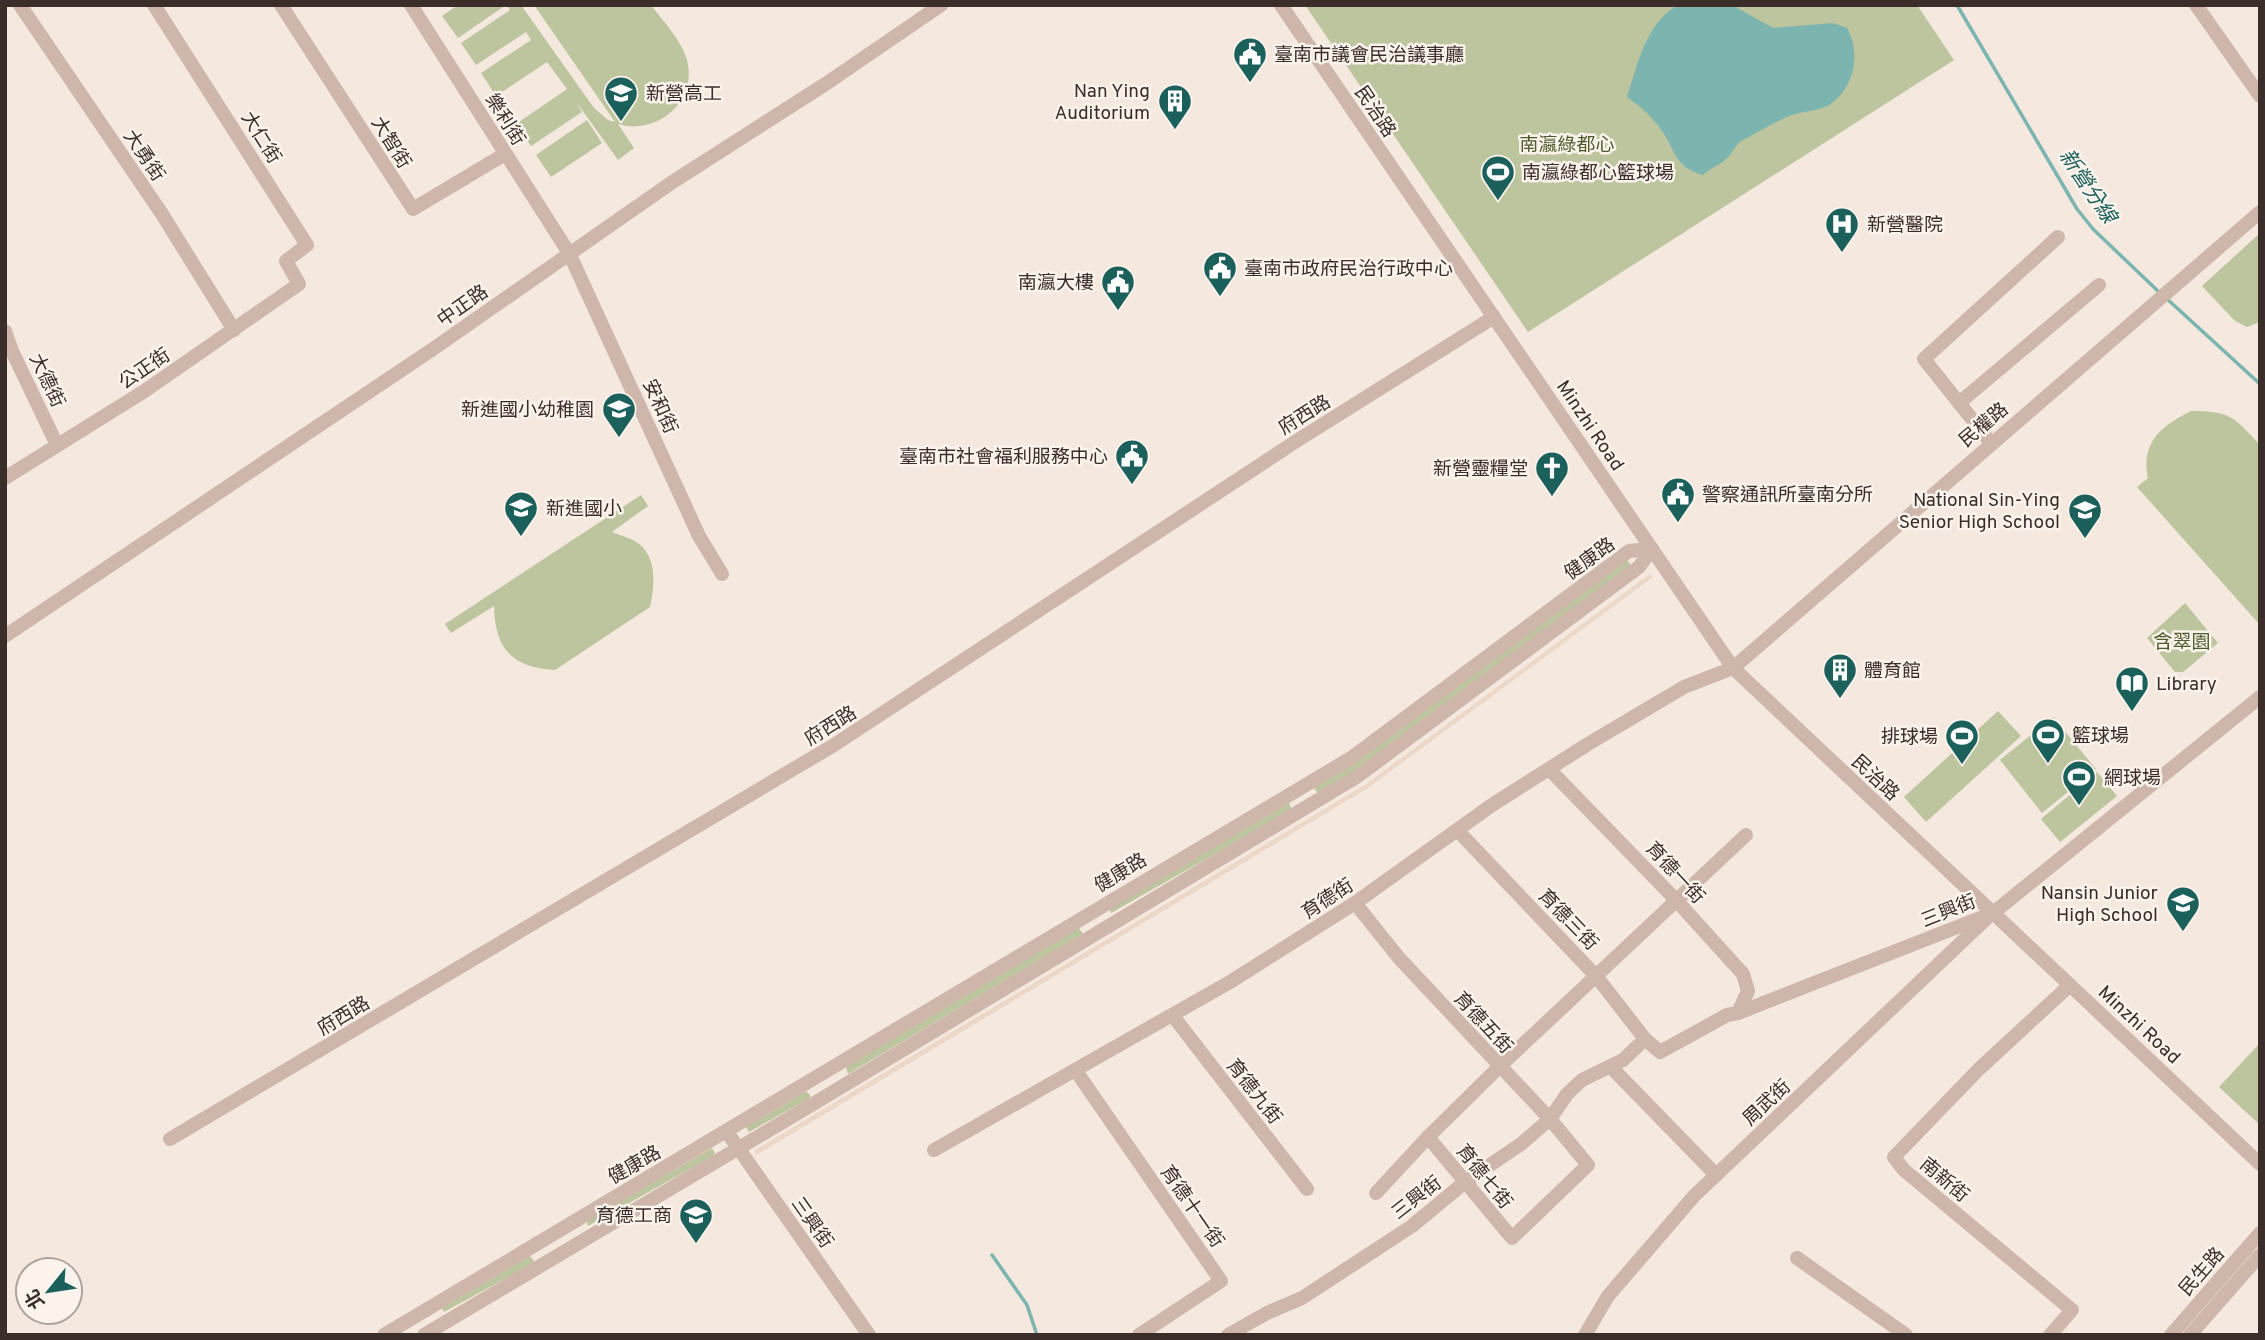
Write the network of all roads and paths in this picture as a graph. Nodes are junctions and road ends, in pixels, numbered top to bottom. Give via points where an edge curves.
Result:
1 (20, 5) edge
2 (154, 5) edge
3 (281, 5) edge
4 (411, 5) edge
5 (941, 5) edge
6 (1281, 5) edge
7 (2196, 5) edge
8 (926, 10) edge
9 (2260, 96) edge
10 (505, 154) junction
11 (2260, 212) edge
12 (2058, 237) dead end
13 (569, 253) junction
14 (299, 284) joint
15 (2099, 285) dead end
16 (1494, 317) junction
17 (234, 330) junction
18 (5, 331) edge
19 (1959, 403) junction
20 (1991, 443) junction
21 (57, 445) junction
22 (5, 478) edge
23 (1651, 549) junction
24 (722, 574) dead end
25 (5, 636) edge
26 (1733, 668) junction
27 (2260, 697) edge
28 (1549, 769) junction
29 (1297, 790) junction
30 (1308, 806) junction
31 (1458, 831) junction
32 (1746, 835) dead end
33 (1676, 900) junction
34 (1355, 904) junction
35 (1993, 913) junction
36 (1596, 976) junction
37 (2070, 985) junction
38 (1738, 1013) junction
39 (1173, 1016) junction
40 (1645, 1039) junction
41 (1499, 1067) junction
42 (1611, 1067) junction
43 (1076, 1071) junction
44 (1550, 1119) junction
45 (727, 1132) junction
46 (1429, 1137) junction
47 (170, 1139) dead end
48 (738, 1149) junction
49 (934, 1150) dead end
50 (2260, 1164) edge
51 (1716, 1175) junction
52 (1465, 1182) junction
53 (1307, 1189) dead end
54 (1376, 1193) dead end
55 (2260, 1233) edge
56 (1513, 1238) joint
57 (2260, 1255) edge
58 (1797, 1258) dead end
59 (384, 1335) edge
60 (424, 1335) edge
61 (869, 1335) edge
62 (1139, 1335) edge
63 (1228, 1335) edge
64 (1585, 1335) edge
65 (1906, 1335) edge
66 (2050, 1335) edge
67 (2171, 1335) edge
68 (2190, 1335) edge

1 - 17 street, 大勇街 via 162,214
2 - 14 street, 大仁街 via 307,245 286,261
3 - 10 street, 大智街 via 413,209
4 - 10 street, 樂利街
5 - 8 street, 中正路
6 - 16 street, Minzhi Road
7 - 9 street
8 - 13 street, 中正路 via 827,83
10 - 13 street, 樂利街
11 - 20 street, 民權路
12 - 19 street via 1924,359
13 - 24 street, 安和街 via 699,536
13 - 25 street, 中正路
14 - 17 street, 公正街
15 - 19 street
16 - 23 street, Minzhi Road
16 - 47 street, 府西路 via 834,745
17 - 21 street, 公正街
18 - 21 street, 大德街
19 - 20 street
20 - 26 street, 民權路
21 - 22 street, 公正街
23 - 26 street, Minzhi Road
23 - 29 street, 健康路 via 1629,551 1351,758
23 - 30 street, 健康路 via 1639,566 1535,646 1358,776
26 - 28 street, 育德街 via 1684,687
26 - 35 street, 民治路
27 - 35 street, 三興街
28 - 31 street, 育德街
28 - 33 street, 育德一街
29 - 30 street
29 - 45 street, 健康路
30 - 48 street, 健康路
31 - 34 street, 育德街
31 - 36 street, 育德三街
32 - 33 street
33 - 36 street
33 - 38 street, 育德一街 via 1743,974 1748,991
34 - 39 street, 育德街
34 - 41 street, 育德五街
35 - 37 street, Minzhi Road
35 - 38 street, 三興街
35 - 51 street, 周武街
36 - 40 street, 育德三街
36 - 41 street
37 - 50 street, Minzhi Road
37 - 66 street, 南新街 via 1979,1069 1894,1157 2072,1310
38 - 40 street, 三興街 via 1660,1052
39 - 43 street, 育德街
39 - 53 street, 育德九街
40 - 42 street, 三興街
41 - 44 street, 育德五街
41 - 46 street
42 - 44 street, 三興街 via 1582,1080
42 - 51 street
43 - 49 street, 育德街
43 - 62 street, 育德十一街 via 1221,1281
44 - 52 street, 三興街
44 - 56 street, 育德五街 via 1588,1165
45 - 48 street, 三興街
45 - 59 street, 健康路
46 - 52 street, 育德七街
46 - 54 street
48 - 60 street, 健康路
48 - 61 street, 三興街
51 - 64 street, 周武街 via 1608,1296
52 - 56 street, 育德七街
52 - 63 street, 三興街 via 1412,1226 1331,1280
55 - 67 street, 民生路
57 - 68 street, 民生路
58 - 65 street

